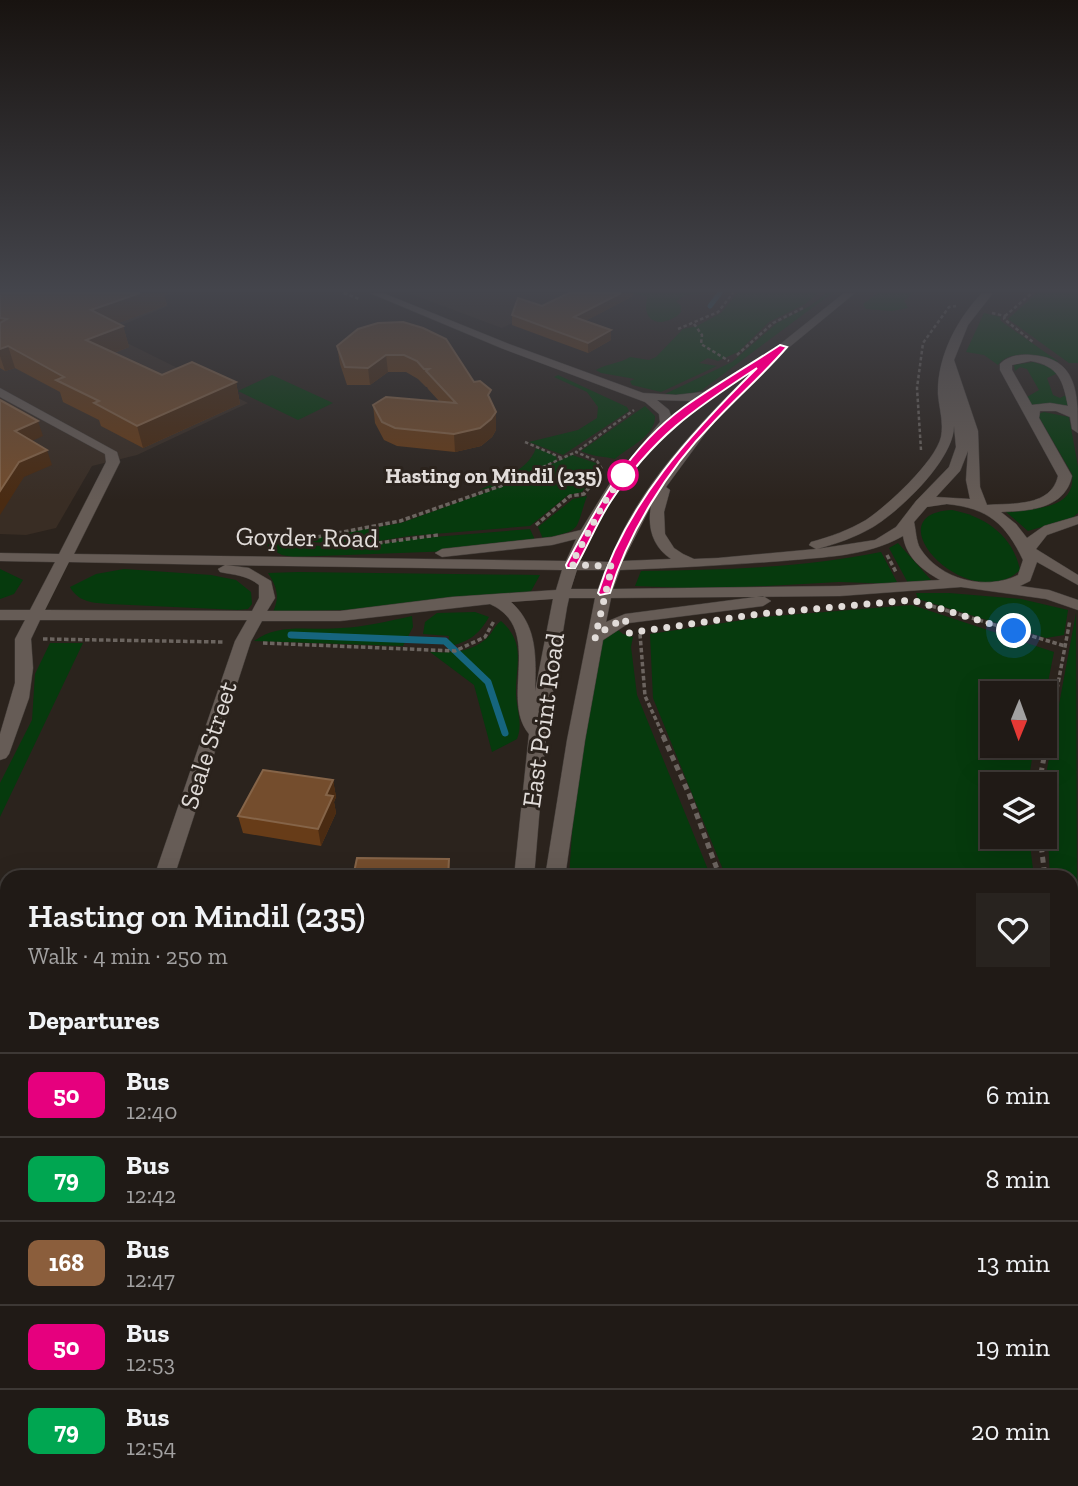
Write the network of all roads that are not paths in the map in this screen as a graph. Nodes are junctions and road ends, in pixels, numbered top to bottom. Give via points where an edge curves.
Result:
1 (551, 362) edge
2 (759, 362) edge
3 (768, 362) edge
4 (1008, 362) edge
5 (1050, 362) edge
6 (949, 363) junction
7 (624, 388) junction
8 (0, 392) edge
9 (711, 393) junction
10 (1033, 418) junction
11 (1077, 422) edge
12 (657, 436) junction
13 (678, 458) junction
14 (918, 506) junction
15 (984, 507) junction
16 (1078, 520) edge
17 (907, 521) junction
18 (588, 532) junction
19 (1030, 550) junction
20 (0, 557) edge
21 (64, 557) junction
22 (766, 557) junction
23 (100, 558) junction
24 (295, 562) junction
25 (694, 563) junction
26 (571, 565) junction
27 (612, 566) junction
28 (1078, 581) edge
29 (960, 583) junction
30 (1007, 589) junction
31 (839, 591) junction
32 (604, 593) junction
33 (562, 594) junction
34 (490, 598) junction
35 (1076, 604) edge
36 (0, 615) edge
37 (35, 615) junction
38 (255, 616) junction
39 (595, 638) junction
40 (536, 740) junction
41 (0, 754) edge
42 (166, 870) edge
43 (525, 870) edge
44 (556, 870) edge

1 - 7 street
2 - 9 street, East Point Road
3 - 13 street
4 - 10 street via 1006,370
5 - 11 street via 1067,376
6 - 14 street via 964,438 962,454 951,475
6 - 15 street via 973,436 972,484
6 - 22 street via 944,385 948,435 930,466 873,521 835,540
7 - 9 street via 676,399
7 - 12 street via 663,409 666,422
8 - 21 street via 111,452 113,463
9 - 12 street, East Point Road
10 - 11 street via 1033,409 1047,406 1068,410
10 - 15 street via 1062,468 1064,486 1050,499
12 - 18 street, East Point Road via 616,485
13 - 25 street via 656,507 656,528 667,550
13 - 27 street, East Point Road via 641,510
14 - 15 street via 947,500
14 - 17 street
15 - 19 street via 1011,526
16 - 19 street via 1040,532 1032,539
17 - 22 street via 902,530 880,543 830,553
17 - 29 street via 911,540 925,561
18 - 24 street via 488,550
18 - 26 street, East Point Road
19 - 28 street
19 - 30 street via 1033,575
20 - 21 street, Goyder Road
21 - 23 street, Goyder Road
21 - 37 street
22 - 25 street, Goyder Road
23 - 24 street, Goyder Road
23 - 38 street, Seale Street via 244,571 261,579 268,591
24 - 26 street, Goyder Road
25 - 27 street, Goyder Road
26 - 27 street, Goyder Road
26 - 33 street, East Point Road
27 - 32 street, East Point Road
29 - 30 street
29 - 31 street
30 - 35 street
31 - 32 street
31 - 39 street via 625,619
32 - 33 street
32 - 39 street, East Point Road
33 - 34 street
33 - 40 street, East Point Road
34 - 38 street via 340,616
34 - 40 street via 510,610 522,627 528,652 528,706
36 - 37 street
37 - 38 street
37 - 41 street via 23,639 16,721
38 - 42 street, Seale Street
39 - 44 street, East Point Road
40 - 43 street, East Point Road

